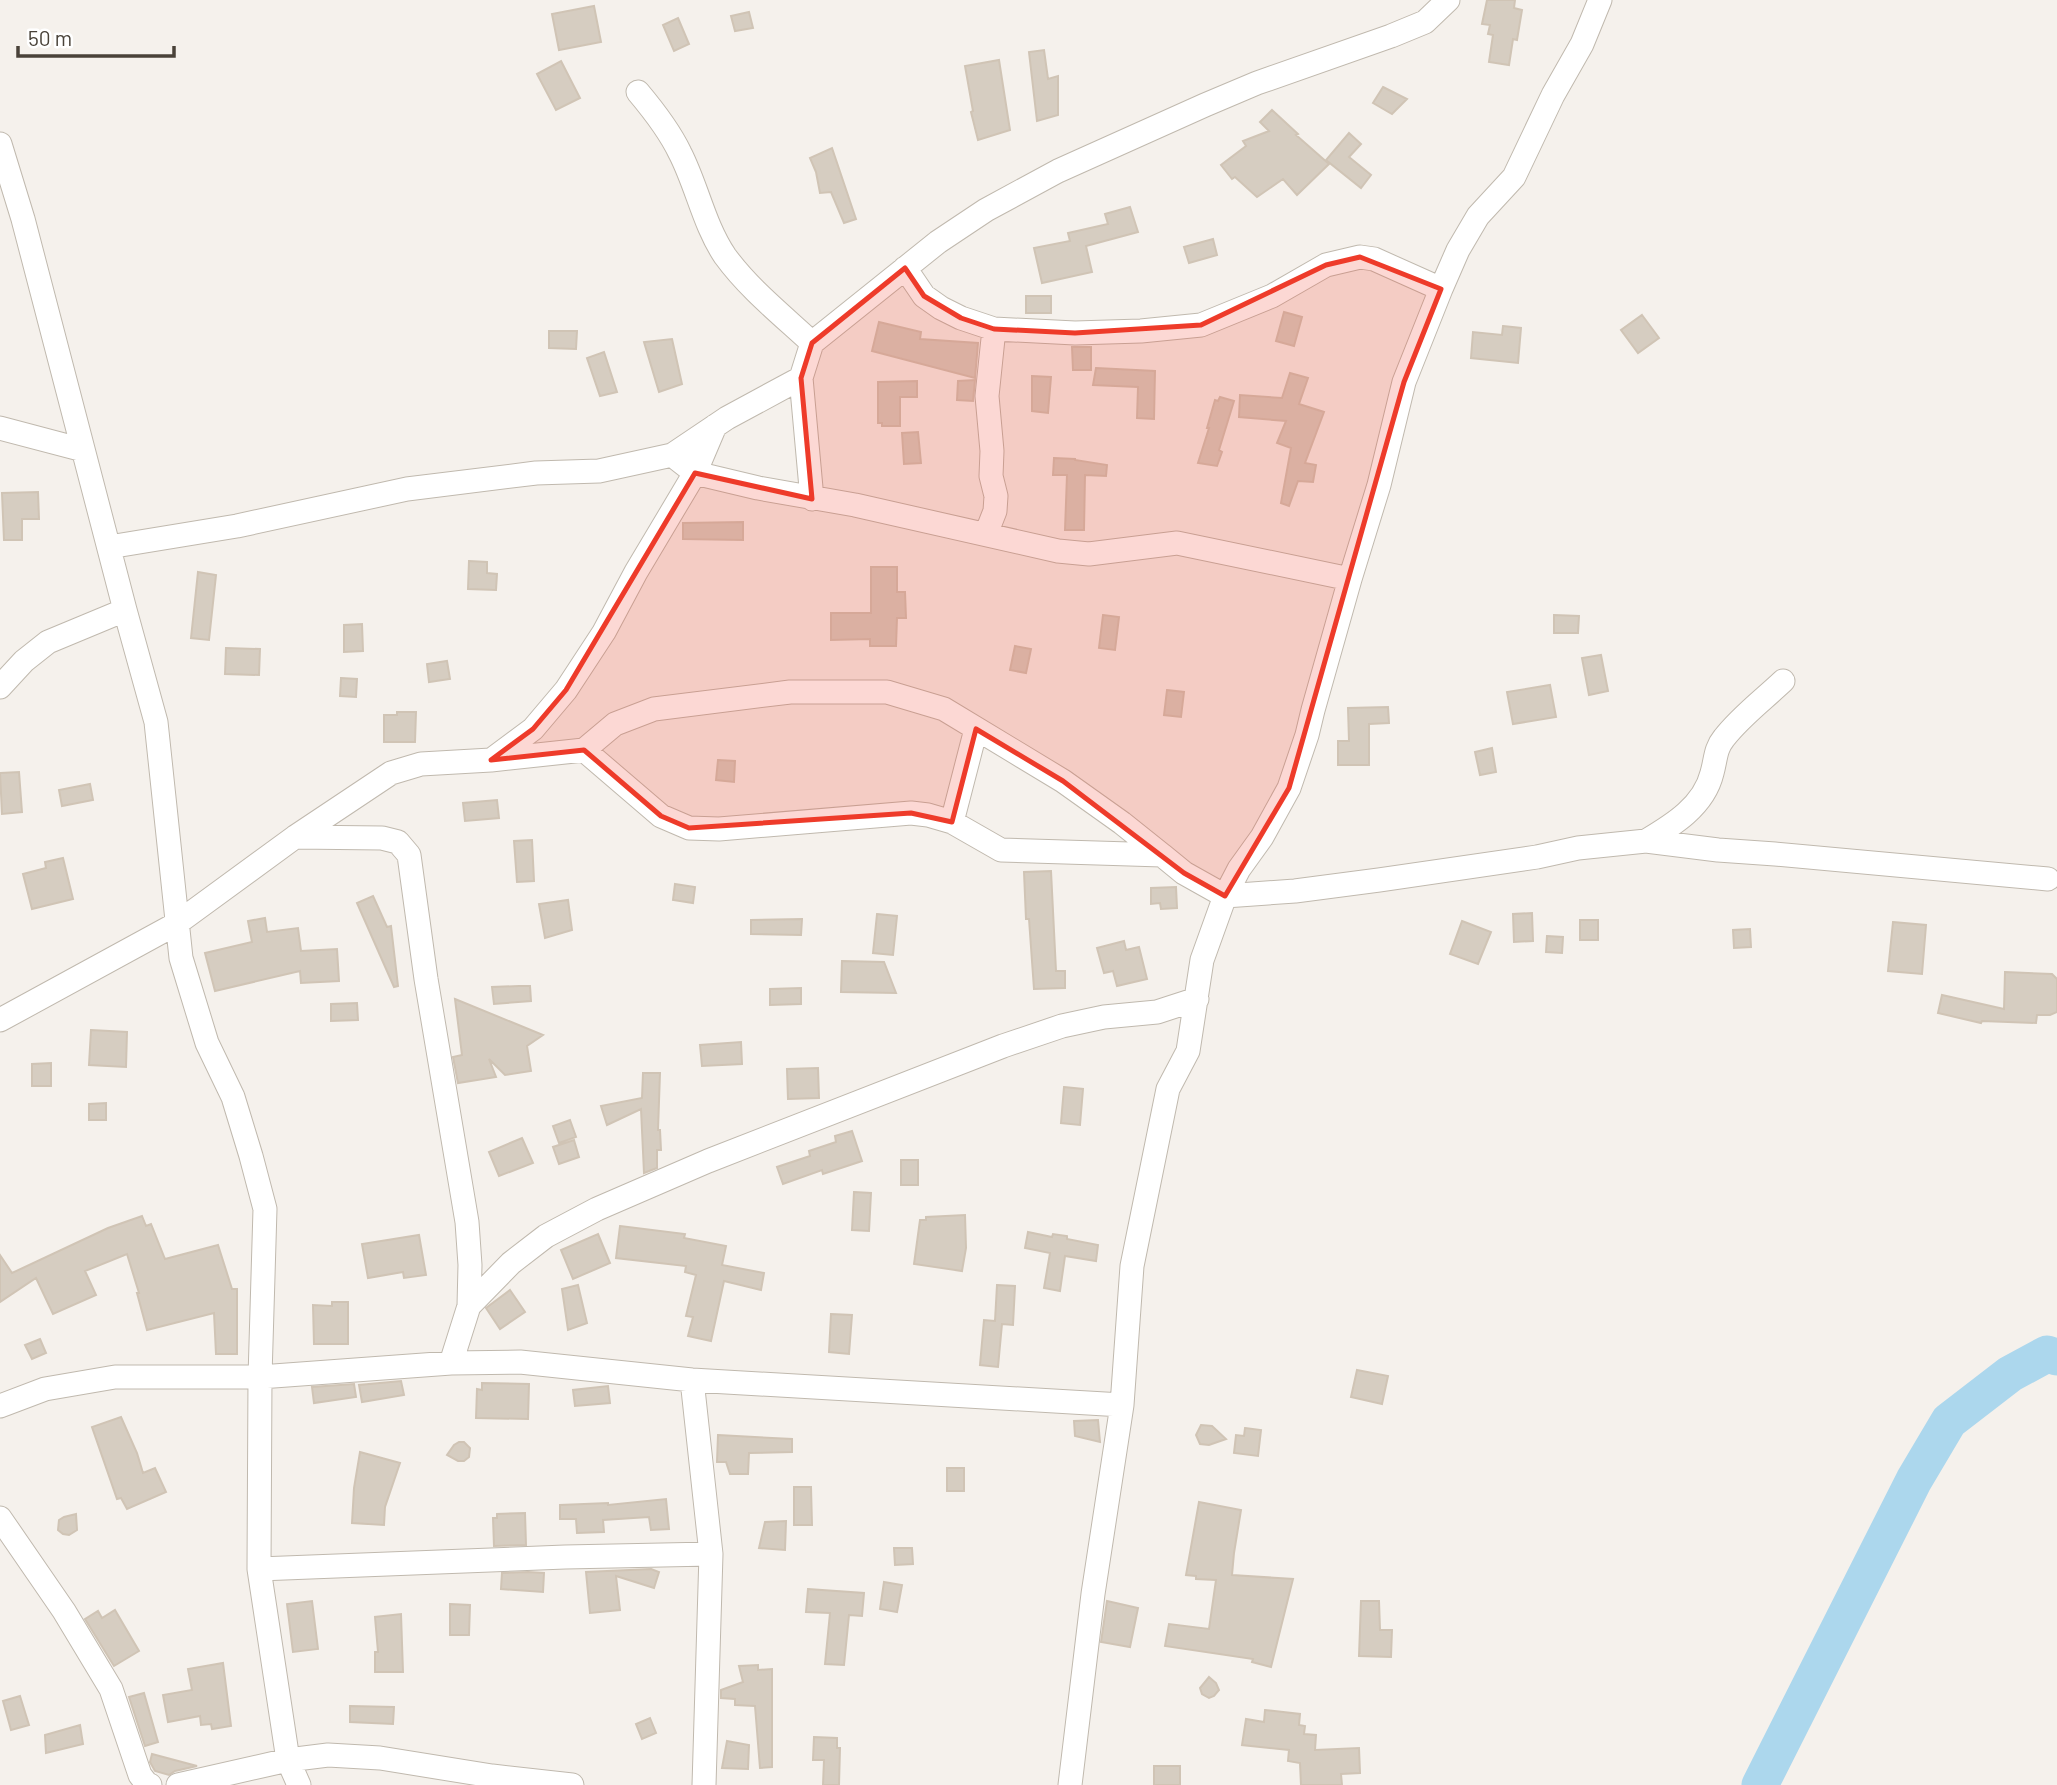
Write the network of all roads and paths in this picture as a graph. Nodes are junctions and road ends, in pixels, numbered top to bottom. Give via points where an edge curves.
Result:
1 (1448, 0) edge
2 (1600, 0) edge
3 (638, 92) dead end
4 (0, 144) edge
5 (905, 268) junction
6 (1441, 289) junction
7 (994, 329) junction
8 (811, 343) junction
9 (801, 378) junction
10 (715, 426) junction
11 (0, 428) edge
12 (83, 450) junction
13 (672, 455) junction
14 (695, 472) junction
15 (812, 499) junction
16 (986, 534) junction
17 (109, 547) junction
18 (1350, 579) junction
19 (125, 610) junction
20 (1783, 681) dead end
21 (0, 687) edge
22 (976, 729) junction
23 (584, 750) junction
24 (491, 760) junction
25 (952, 822) junction
26 (295, 837) junction
27 (1646, 841) junction
28 (1162, 855) junction
29 (2048, 879) dead end
30 (1225, 896) junction
31 (176, 924) junction
32 (1197, 999) junction
33 (0, 1020) edge
34 (469, 1306) junction
35 (452, 1363) junction
36 (260, 1377) junction
37 (692, 1380) junction
38 (1122, 1405) junction
39 (0, 1406) edge
40 (0, 1518) edge
41 (710, 1554) junction
42 (259, 1569) junction
43 (288, 1760) junction
44 (525, 1782) edge
45 (150, 1785) edge
46 (178, 1785) edge
47 (299, 1785) edge
48 (572, 1785) edge
49 (704, 1785) edge
50 (1070, 1785) edge

1 - 5 street via 1425,22 1257,83 1058,171 986,210
2 - 6 street via 1514,177 1478,216
3 - 8 street via 681,154 724,254 748,284
4 - 12 street
5 - 7 street via 924,296 941,308
5 - 8 street
6 - 7 street via 1360,257 1326,265 1272,296 1201,325 1074,333
6 - 18 street via 1404,382
7 - 16 street via 987,396 996,504
8 - 9 street
9 - 10 street
9 - 15 street
10 - 13 street
10 - 14 street
11 - 12 street
12 - 17 street
13 - 14 street
13 - 17 street via 599,471 536,473 407,489 237,526
14 - 15 street
14 - 24 street via 566,690 534,729
15 - 16 street
16 - 18 street via 1089,554 1177,543
17 - 19 street
18 - 30 street via 1289,788
19 - 21 street via 48,642
19 - 31 street via 156,722
20 - 27 street via 1725,736 1705,790 1691,811
22 - 23 street via 944,709 887,692 790,692 654,709 615,724
22 - 25 street
22 - 28 street via 1063,781
23 - 24 street
23 - 25 street via 661,816 689,828 911,813
24 - 26 street via 421,764 391,773
25 - 28 street via 1001,850
26 - 31 street
26 - 34 street via 382,838 398,842 409,855 467,1223
27 - 29 street
27 - 30 street via 1295,891
28 - 30 street
30 - 32 street via 1202,960
31 - 33 street
31 - 36 street via 184,970 207,1043 233,1097 265,1209
32 - 34 street via 1157,1012 1062,1026 708,1161 545,1236
32 - 38 street via 1188,1051 1168,1088 1143,1206 1132,1266
34 - 35 street
35 - 36 street
35 - 37 street via 520,1362
36 - 39 street via 115,1377 45,1389
36 - 42 street
37 - 38 street
37 - 41 street
38 - 50 street
40 - 45 street via 111,1689 140,1775
41 - 42 street
41 - 49 street
42 - 43 street
43 - 44 street via 328,1755 380,1758
43 - 46 street
43 - 47 street
44 - 48 street

